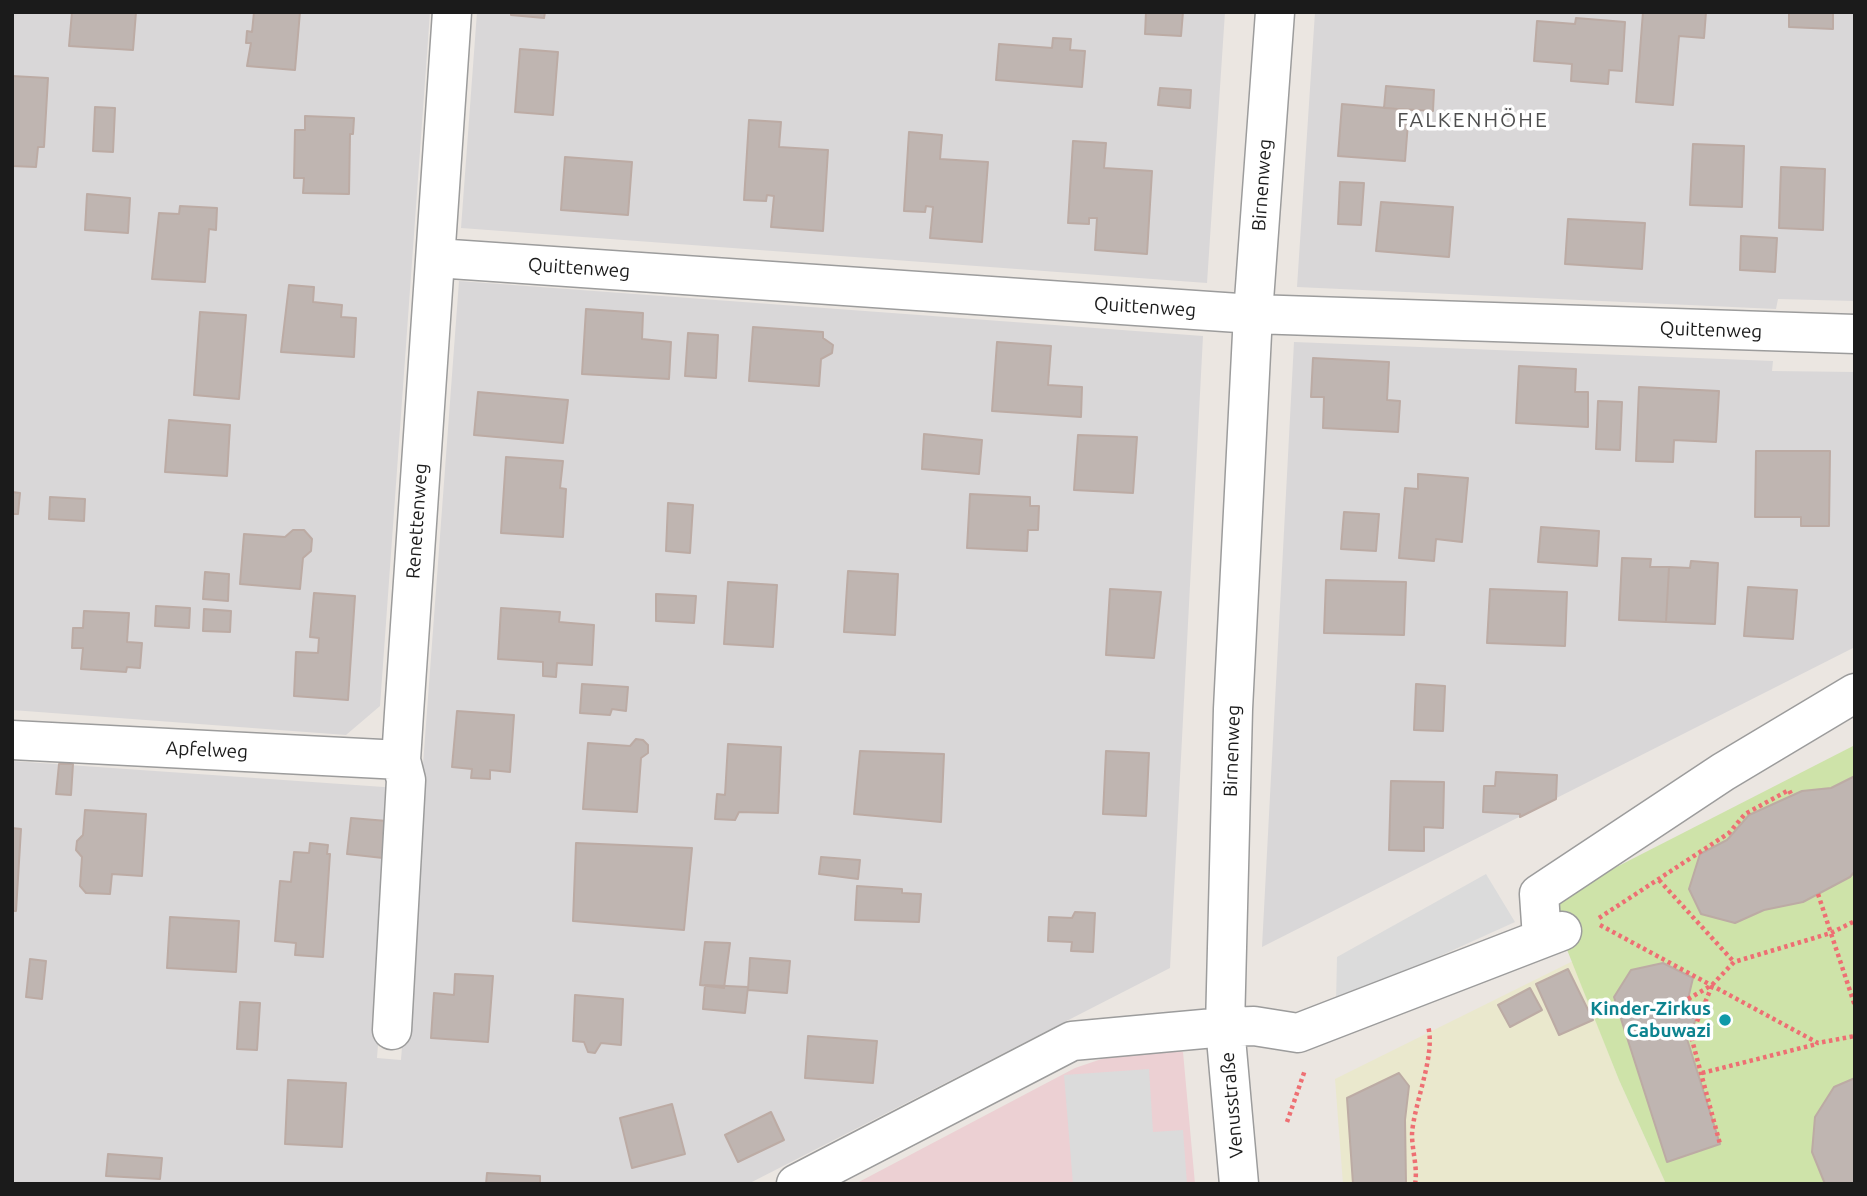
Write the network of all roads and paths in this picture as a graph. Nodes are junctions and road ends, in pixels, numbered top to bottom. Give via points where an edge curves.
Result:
1 (452, 12) edge
2 (1275, 12) edge
3 (436, 258) junction
4 (1253, 314) junction
5 (1855, 334) edge
6 (1855, 693) edge
7 (12, 740) edge
8 (401, 760) junction
9 (1792, 796) dead end
10 (1659, 880) junction
11 (1818, 894) dead end
12 (1855, 920) edge
13 (1831, 933) junction
14 (1734, 962) junction
15 (1712, 985) junction
16 (1688, 999) dead end
17 (1855, 1006) edge
18 (1225, 1027) junction
19 (392, 1030) dead end
20 (1430, 1032) dead end
21 (1855, 1036) edge
22 (1818, 1043) junction
23 (1702, 1073) junction
24 (1720, 1144) dead end
25 (796, 1184) edge
26 (1239, 1184) edge
27 (1415, 1184) edge

1 - 3 street, Renettenweg
2 - 4 street, Birnenweg
3 - 4 street, Quittenweg
3 - 8 street, Renettenweg
4 - 5 street, Quittenweg
4 - 18 street, Birnenweg via 1233,709
6 - 18 street via 1723,772 1539,894 1552,934 1298,1033
7 - 8 street, Apfelweg
8 - 19 street, Renettenweg via 406,780
9 - 10 path via 1789,790 1745,814 1729,832
10 - 14 path
10 - 15 path via 1593,921
11 - 13 path
12 - 13 path
13 - 14 path
13 - 17 path
14 - 15 path
15 - 16 path
15 - 22 path
15 - 23 path via 1691,1036
18 - 25 street via 1072,1041
18 - 26 street, Venusstraße
20 - 27 path via 1412,1135
21 - 22 path
22 - 23 path
23 - 24 path

